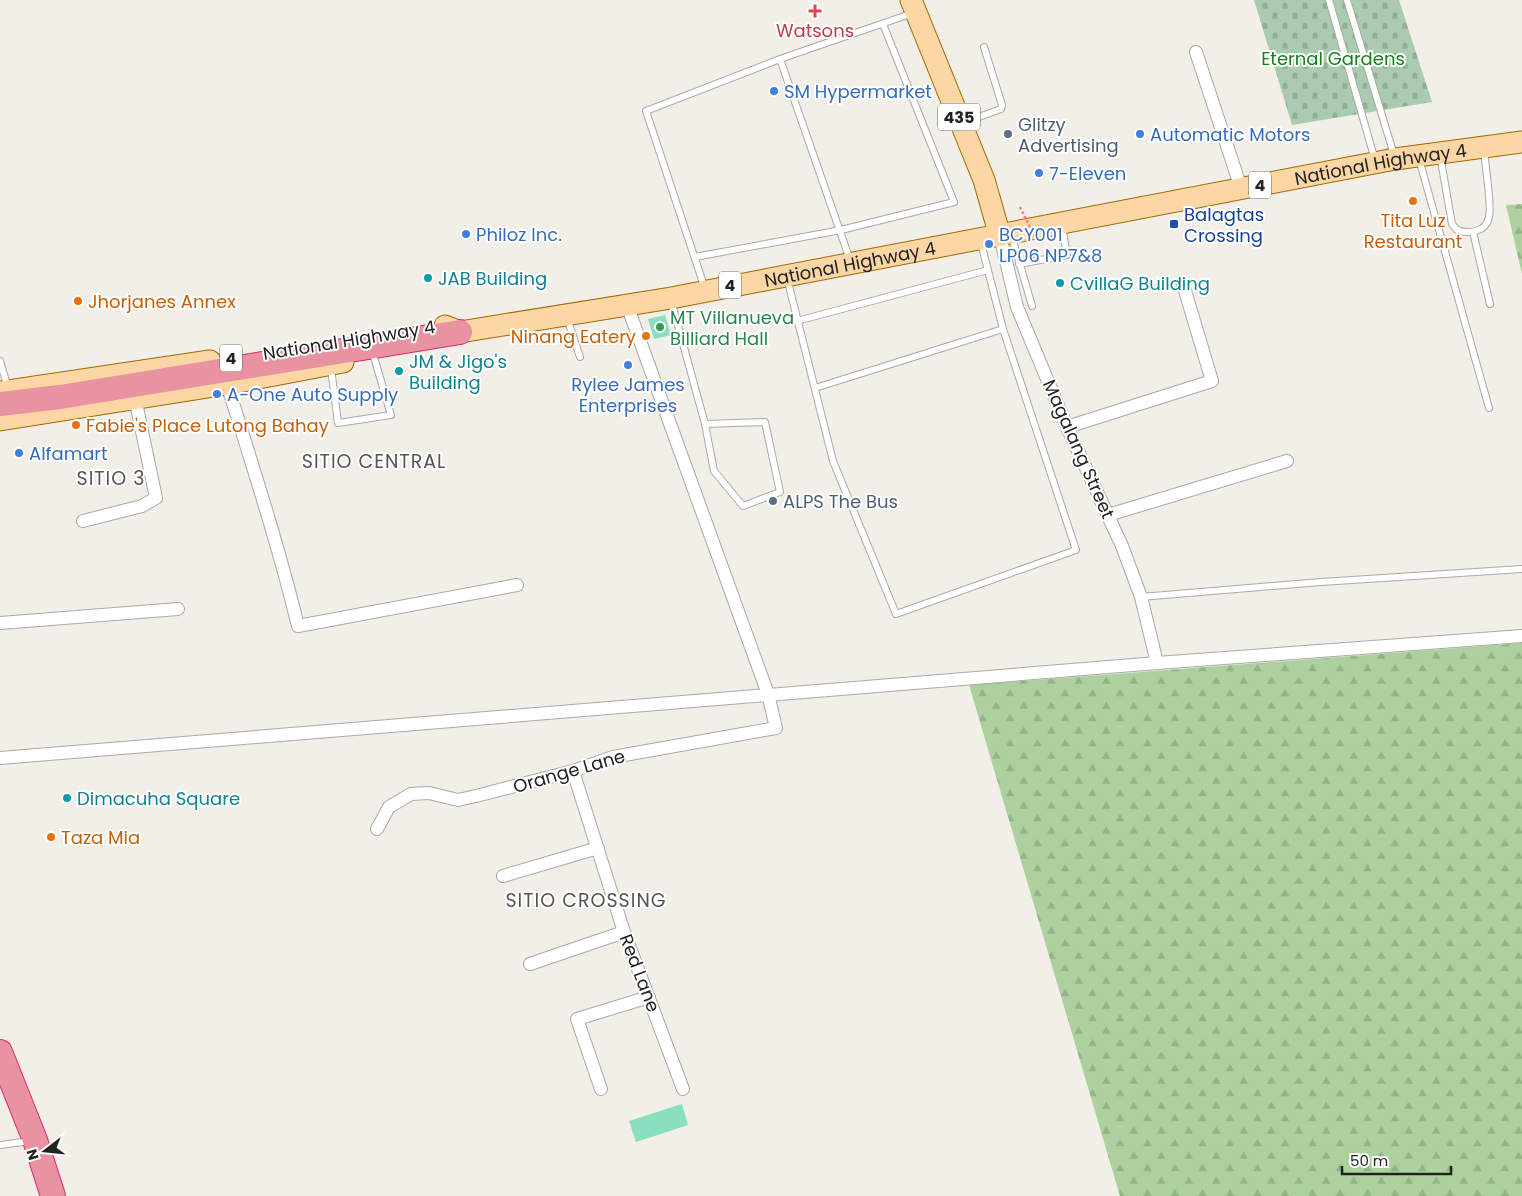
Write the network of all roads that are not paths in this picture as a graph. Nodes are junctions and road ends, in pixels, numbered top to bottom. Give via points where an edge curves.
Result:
1 (1329, 0) edge
2 (1347, 0) edge
3 (914, 6) edge
4 (883, 24) junction
5 (984, 47) dead end
6 (1196, 52) dead end
7 (780, 59) junction
8 (961, 123) junction
9 (1522, 142) edge
10 (1484, 146) junction
11 (1439, 152) junction
12 (1418, 155) junction
13 (1385, 160) junction
14 (1240, 188) junction
15 (1062, 222) junction
16 (841, 230) junction
17 (1473, 232) junction
18 (997, 236) junction
19 (695, 257) junction
20 (851, 264) junction
21 (1019, 264) junction
22 (988, 270) junction
23 (786, 274) junction
24 (1183, 284) dead end
25 (706, 290) junction
26 (671, 298) junction
27 (1490, 304) dead end
28 (626, 305) junction
29 (1032, 306) dead end
30 (566, 314) junction
31 (797, 320) junction
32 (1003, 329) junction
33 (454, 337) junction
34 (374, 357) junction
35 (580, 357) dead end
36 (0, 361) edge
37 (330, 365) junction
38 (227, 384) junction
39 (814, 388) junction
40 (3, 396) edge
41 (135, 398) junction
42 (1489, 408) dead end
43 (0, 420) edge
44 (705, 424) junction
45 (1068, 427) junction
46 (1287, 461) dead end
47 (1108, 515) junction
48 (83, 521) dead end
49 (1522, 569) edge
50 (517, 585) dead end
51 (1141, 597) junction
52 (178, 608) dead end
53 (0, 623) edge
54 (1522, 636) edge
55 (1157, 663) junction
56 (768, 694) junction
57 (0, 758) edge
58 (572, 771) junction
59 (377, 829) dead end
60 (598, 848) junction
61 (503, 876) dead end
62 (624, 932) junction
63 (530, 964) dead end
64 (649, 997) junction
65 (0, 1052) edge
66 (601, 1089) dead end
67 (683, 1089) dead end
68 (35, 1140) junction
69 (0, 1145) edge
70 (53, 1196) edge

1 - 13 lane
2 - 13 lane
3 - 4 lane
3 - 8 main road, 435
4 - 7 lane
4 - 16 lane via 954,202
5 - 8 lane via 1001,109
6 - 14 street
7 - 16 lane
7 - 19 lane via 646,111
8 - 18 main road, 435 via 984,180
9 - 10 main road, National Highway 4 / 4
10 - 11 main road, National Highway 4 / 4
10 - 17 lane via 1489,217 1481,229
11 - 12 main road, National Highway 4 / 4
11 - 17 lane via 1452,224 1457,230
12 - 13 main road, National Highway 4 / 4
12 - 42 lane
13 - 14 main road, National Highway 4 / 4
14 - 15 main road, National Highway 4 / 4
15 - 18 main road, National Highway 4 / 4
15 - 21 lane via 1067,255
16 - 19 lane
16 - 20 lane
17 - 27 lane
18 - 20 main road, National Highway 4 / 4
18 - 21 lane
18 - 22 lane
18 - 45 street, Magalang Street via 1017,307
19 - 25 lane
20 - 23 main road, National Highway 4 / 4
21 - 29 lane
22 - 31 lane
22 - 32 lane
23 - 25 main road, National Highway 4 / 4
23 - 31 lane
24 - 45 street via 1212,381
25 - 26 main road, National Highway 4 / 4
26 - 28 main road, National Highway 4 / 4
26 - 44 lane
28 - 30 main road, National Highway 4 / 4
28 - 56 street
30 - 33 main road, National Highway 4 / 4
30 - 35 lane
31 - 39 lane
32 - 39 lane
32 - 39 lane via 1076,550 896,614 833,461
33 - 34 main road, National Highway 4 / 4
33 - 40 highway via 79,394
34 - 37 main road, National Highway 4 / 4
34 - 37 lane via 391,414 338,423
36 - 40 lane
37 - 38 main road, National Highway 4 / 4
38 - 41 main road, National Highway 4 / 4
38 - 50 street via 281,553 298,626
41 - 43 main road, National Highway 4 / 4
41 - 48 street via 156,498 142,506
44 - 44 lane via 766,422 780,492 743,506 714,471
45 - 47 street, Magalang Street
46 - 47 street
47 - 51 street, Magalang Street
49 - 51 lane
51 - 55 street, Magalang Street
52 - 53 street
54 - 55 street
55 - 56 street
56 - 57 street
56 - 58 street, Orange Lane via 776,728 613,757
58 - 59 street, Orange Lane via 458,800 412,794 389,807
58 - 60 street, Red Lane
60 - 61 street
60 - 62 street, Red Lane
62 - 63 street
62 - 64 street, Red Lane
64 - 66 street via 577,1019
64 - 67 street, Red Lane
65 - 68 highway
68 - 69 lane
68 - 70 highway

